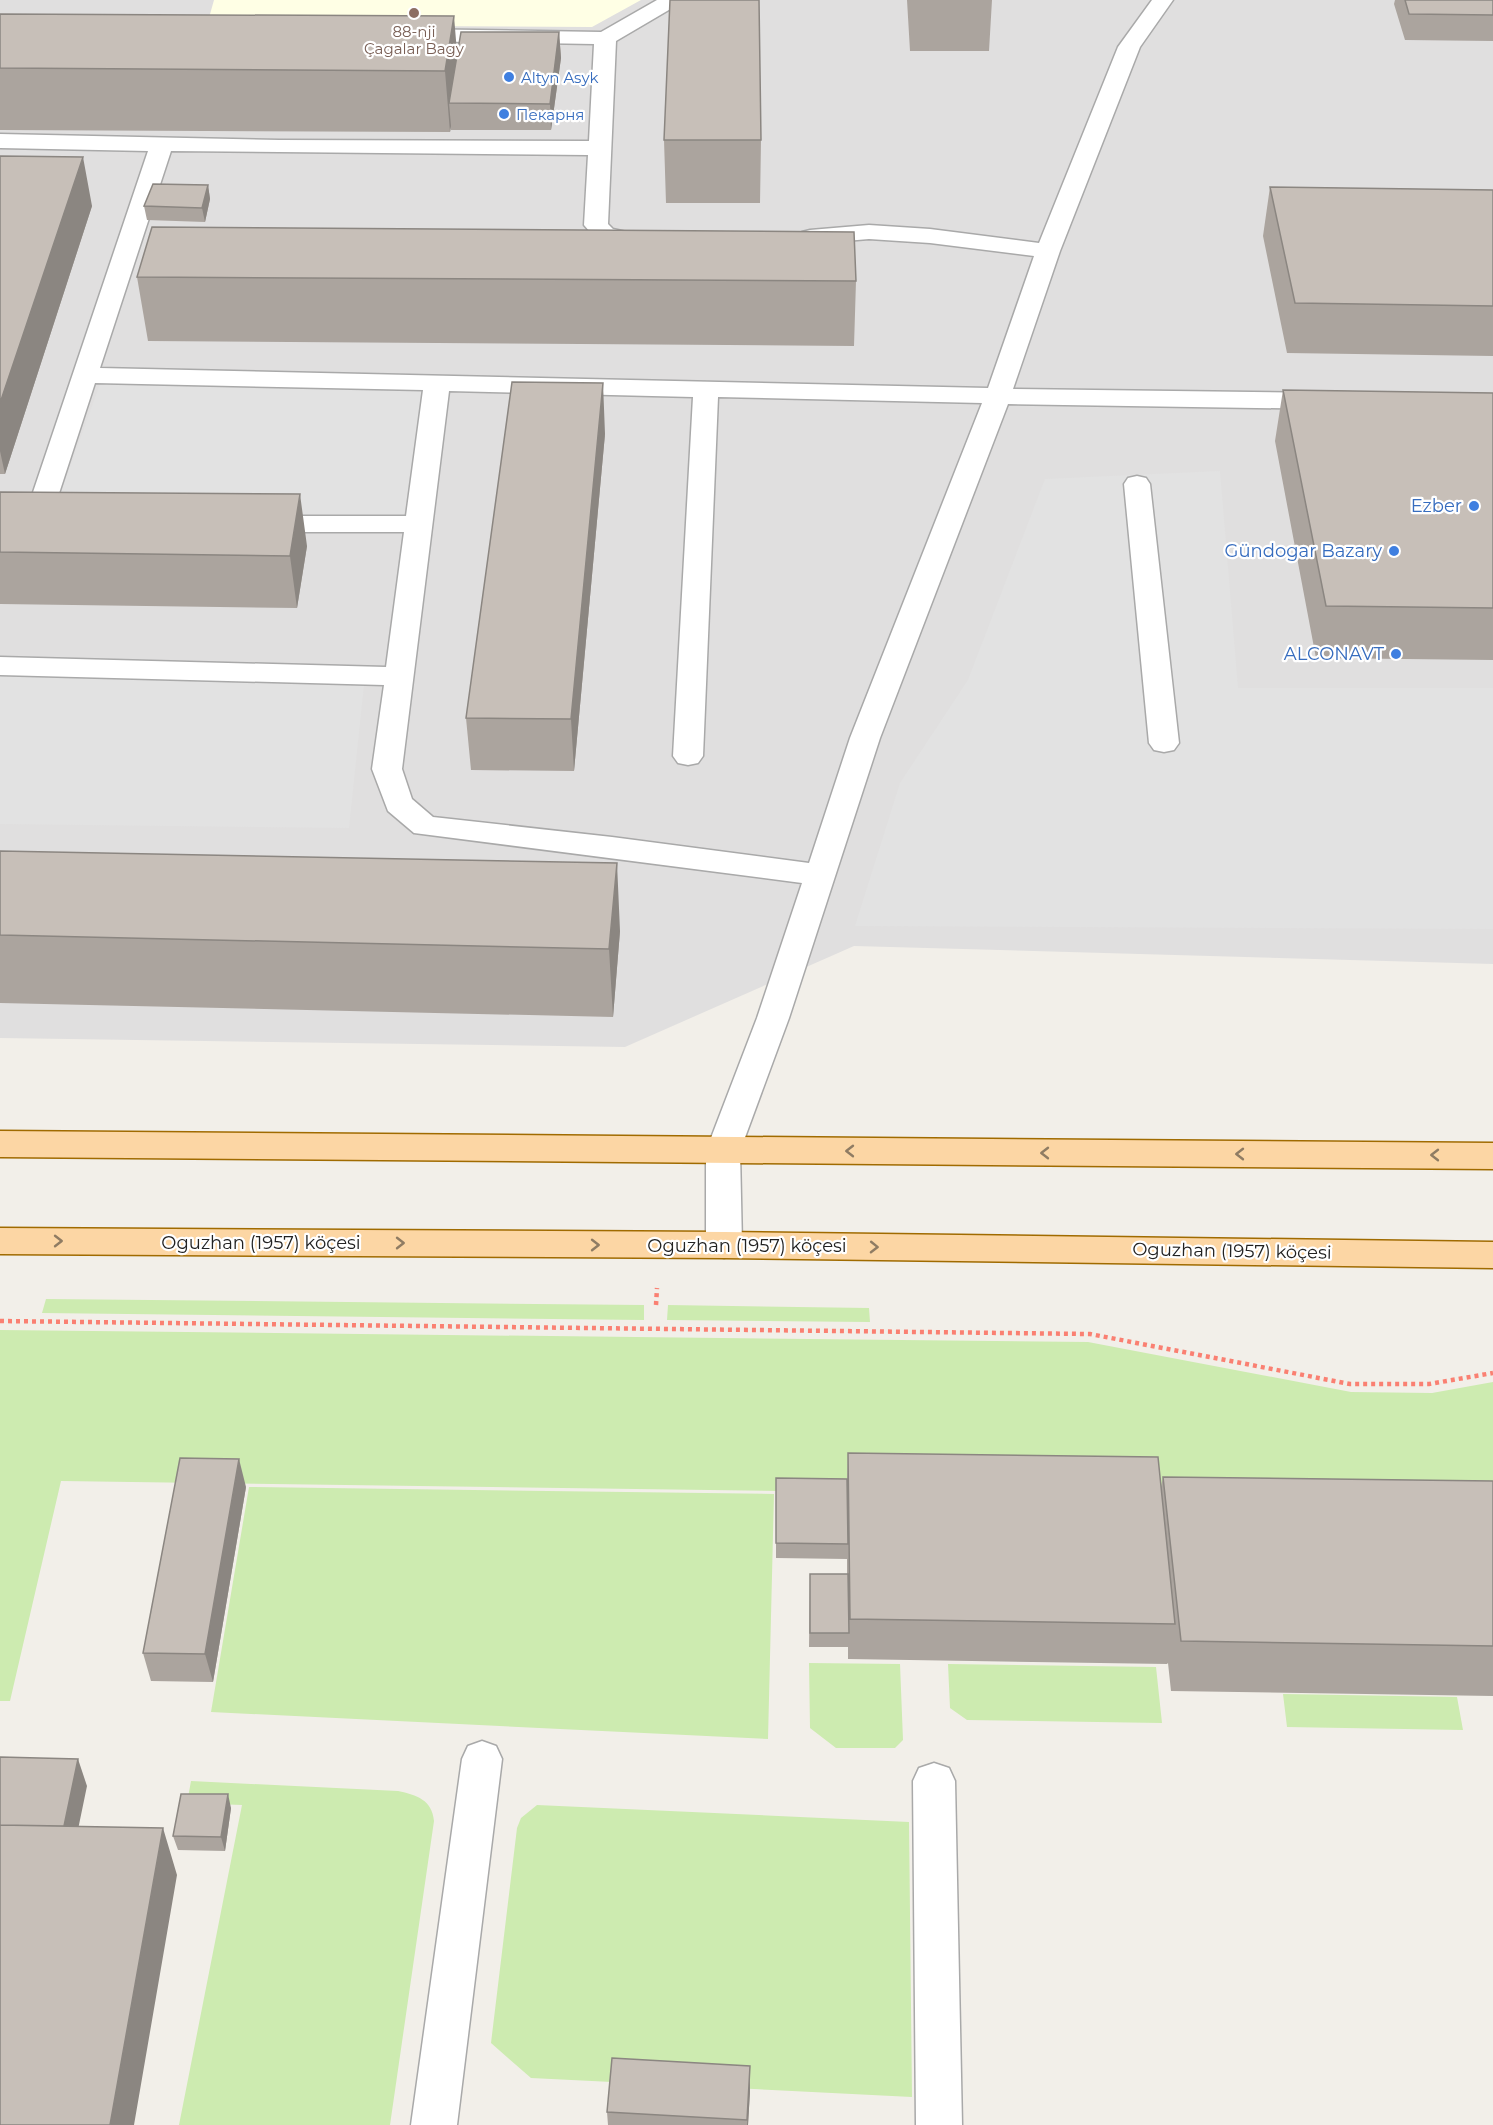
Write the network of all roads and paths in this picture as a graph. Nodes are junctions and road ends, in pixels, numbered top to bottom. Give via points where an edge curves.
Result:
1 (672, 0) edge
2 (1162, 0) edge
3 (392, 35) edge
4 (605, 38) junction
5 (0, 141) edge
6 (162, 144) junction
7 (600, 148) junction
8 (793, 238) edge
9 (665, 241) edge
10 (1048, 251) junction
11 (86, 375) junction
12 (437, 384) junction
13 (706, 390) junction
14 (998, 396) junction
15 (1353, 401) edge
16 (1137, 484) dead end
17 (0, 523) edge
18 (240, 524) edge
19 (419, 524) junction
20 (0, 666) edge
21 (399, 676) junction
22 (1164, 743) dead end
23 (688, 756) dead end
24 (820, 875) junction
25 (0, 1144) edge
26 (723, 1151) junction
27 (1493, 1156) edge
28 (0, 1241) edge
29 (724, 1245) junction
30 (1493, 1255) edge
31 (0, 1321) edge
32 (1493, 1373) edge
33 (482, 1759) dead end
34 (934, 1781) dead end
35 (434, 2125) edge
36 (939, 2125) edge

1 - 4 street
2 - 10 street via 1129,47
3 - 4 street
4 - 7 street
5 - 6 street
6 - 7 street
6 - 11 street
7 - 9 street via 596,225 605,236
8 - 10 street via 868,232
10 - 14 street
11 - 12 street
11 - 17 street via 48,524
12 - 13 street
12 - 19 street
13 - 14 street
13 - 23 street
14 - 15 street
14 - 24 street via 865,738
16 - 22 street
18 - 19 street
19 - 21 street
20 - 21 street
21 - 24 street via 387,769 399,804 425,826
24 - 26 street
25 - 26 main road
27 -> 26 main road
26 - 29 street
28 -> 29 main road, Oguzhan (1957) köçesi
29 -> 30 main road, Oguzhan (1957) köçesi
31 - 32 path via 1090,1334 1350,1384 1429,1384
33 - 35 street
34 - 36 street

